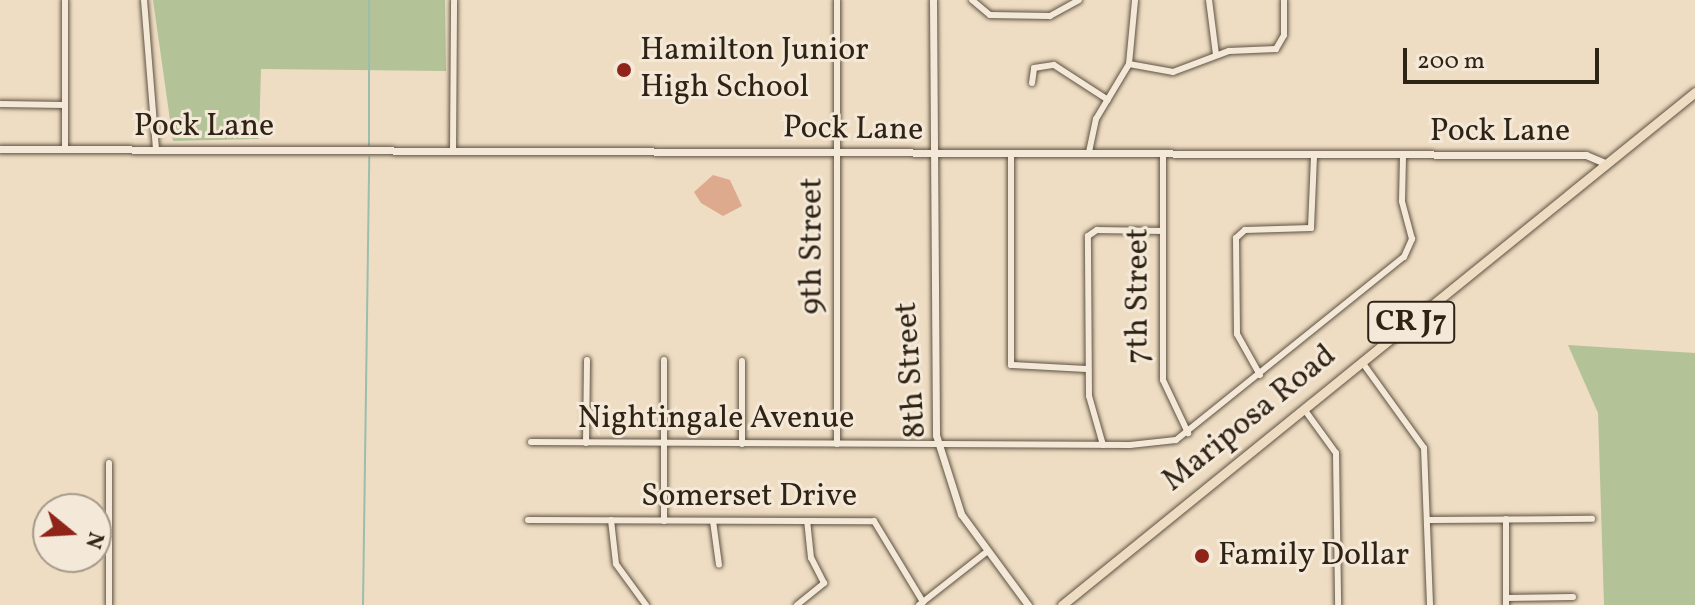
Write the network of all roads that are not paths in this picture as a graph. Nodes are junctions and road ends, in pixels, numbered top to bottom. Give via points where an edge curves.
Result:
1 (65, 0) edge
2 (144, 0) edge
3 (454, 0) edge
4 (837, 0) edge
5 (933, 0) edge
6 (972, 0) edge
7 (1079, 0) edge
8 (1135, 0) edge
9 (1209, 0) edge
10 (1284, 0) edge
11 (1216, 55) junction
12 (1129, 64) junction
13 (1032, 83) dead end
14 (1695, 92) edge
15 (1108, 100) junction
16 (0, 104) edge
17 (65, 105) junction
18 (0, 149) edge
19 (65, 150) junction
20 (156, 150) junction
21 (453, 152) junction
22 (1089, 152) junction
23 (837, 153) junction
24 (1163, 153) junction
25 (931, 155) junction
26 (1011, 155) junction
27 (1403, 156) junction
28 (1314, 157) junction
29 (1607, 164) junction
30 (1162, 231) junction
31 (587, 360) dead end
32 (664, 360) dead end
33 (742, 361) dead end
34 (1362, 362) junction
35 (1088, 369) junction
36 (1260, 375) junction
37 (1304, 409) junction
38 (1188, 433) junction
39 (531, 442) dead end
40 (586, 443) junction
41 (664, 444) junction
42 (742, 444) junction
43 (837, 444) junction
44 (939, 445) junction
45 (1103, 445) junction
46 (109, 463) dead end
47 (1506, 519) junction
48 (1592, 519) dead end
49 (528, 520) dead end
50 (611, 520) junction
51 (1430, 520) junction
52 (664, 521) junction
53 (713, 521) junction
54 (807, 521) junction
55 (985, 553) junction
56 (719, 565) dead end
57 (1573, 597) dead end
58 (1506, 601) edge
59 (921, 604) edge
60 (109, 605) edge
61 (646, 605) edge
62 (797, 605) edge
63 (1028, 605) edge
64 (1062, 605) edge
65 (1338, 605) edge
66 (1430, 605) edge

1 - 17 street
2 - 20 street
3 - 21 street
4 - 23 street, 9th Street
5 - 25 street, 8th Street
6 - 7 street via 990,15 1050,16
8 - 12 street
9 - 11 street
10 - 11 street via 1281,45
11 - 12 street via 1173,72
12 - 15 street
13 - 15 street via 1034,68 1054,65
14 - 29 main road, Mariposa Road / CR J7
15 - 22 street via 1091,130
16 - 17 street
17 - 19 street
18 - 19 street, Pock Lane
19 - 20 street, Pock Lane
20 - 21 street, Pock Lane
21 - 23 street, Pock Lane
22 - 24 street, Pock Lane
22 - 26 street, Pock Lane
23 - 25 street, Pock Lane
23 - 43 street, 9th Street
24 - 28 street, Pock Lane
24 - 30 street, 7th Street
25 - 26 street, Pock Lane
25 - 44 street, 8th Street via 932,390
26 - 35 street via 1011,365
27 - 28 street, Pock Lane
27 - 29 street, Pock Lane via 1586,155
27 - 36 street, Nightingale Avenue via 1402,201 1412,239 1407,254
28 - 36 street via 1311,228 1245,230 1236,238 1237,334
29 - 34 main road, Mariposa Road / CR J7
30 - 35 street via 1097,230 1088,236
30 - 38 street, 7th Street via 1163,380
31 - 40 street
32 - 41 street
33 - 42 street
34 - 37 main road, Mariposa Road / CR J7
34 - 51 street via 1422,441
35 - 45 street
36 - 38 street, Nightingale Avenue
37 - 64 main road, Mariposa Road / CR J7
37 - 65 street via 1336,453
38 - 45 street, Nightingale Avenue via 1164,443
39 - 40 street, Nightingale Avenue
40 - 41 street, Nightingale Avenue
41 - 42 street, Nightingale Avenue
41 - 52 street
42 - 43 street, Nightingale Avenue
43 - 44 street, Nightingale Avenue
44 - 45 street, Nightingale Avenue
44 - 55 street, 8th Street via 952,495
46 - 60 street
47 - 48 street
47 - 51 street
47 - 58 street
49 - 50 street, Somerset Drive
50 - 52 street, Somerset Drive
50 - 61 street via 616,564
51 - 66 street
52 - 53 street, Somerset Drive
53 - 54 street, Somerset Drive
53 - 56 street
54 - 59 street, Somerset Drive via 877,522
54 - 62 street via 811,558 824,583
55 - 59 street
55 - 63 street, 8th Street
57 - 58 street

